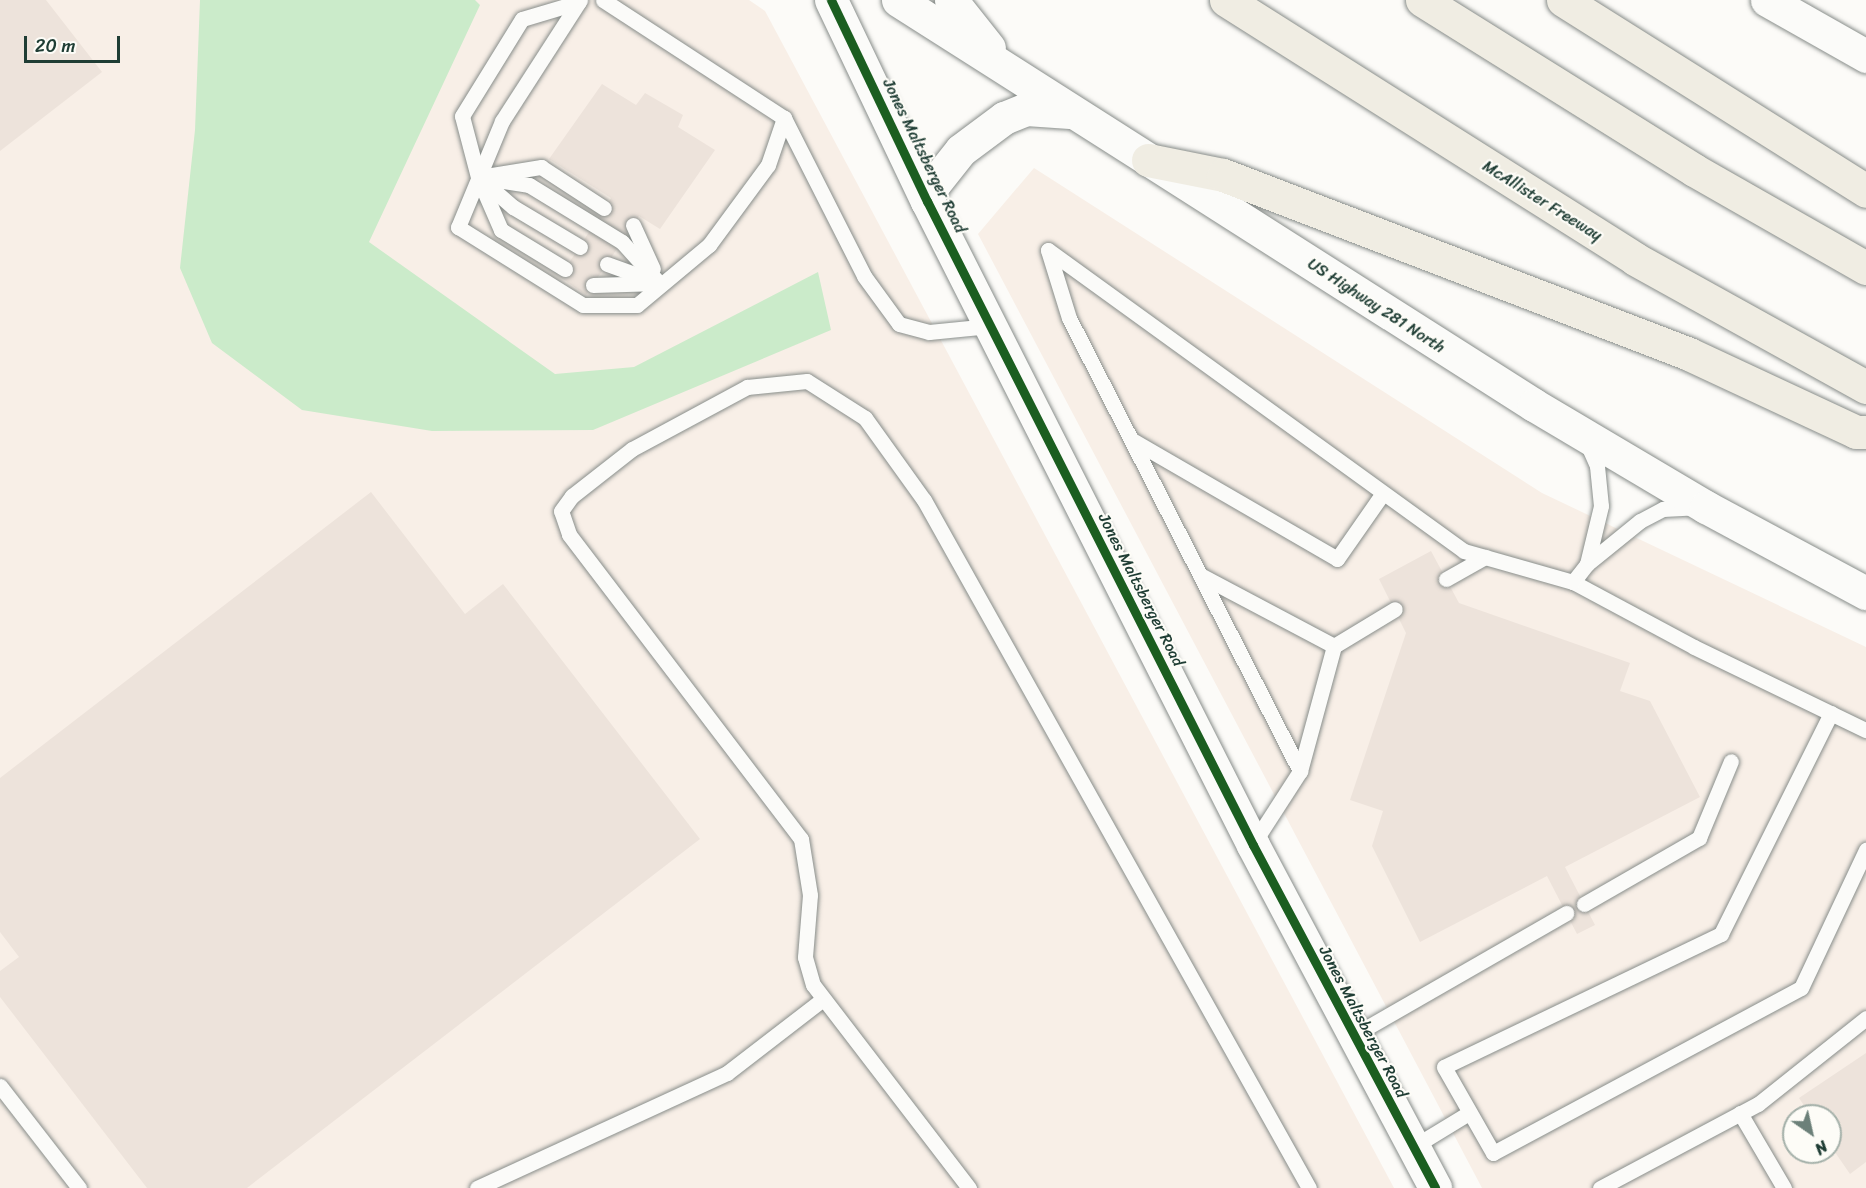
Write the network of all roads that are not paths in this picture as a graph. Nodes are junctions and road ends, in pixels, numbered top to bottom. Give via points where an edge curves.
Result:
1 (603, 0) edge
2 (831, 0) edge
3 (898, 0) edge
4 (951, 0) edge
5 (1226, 0) edge
6 (1422, 0) edge
7 (1563, 0) edge
8 (1767, 0) edge
9 (579, 1) edge
10 (1866, 56) edge
11 (1005, 68) junction
12 (1078, 114) junction
13 (784, 118) junction
14 (1148, 160) junction
15 (478, 177) junction
16 (1866, 191) edge
17 (927, 201) junction
18 (604, 208) dead end
19 (633, 225) dead end
20 (580, 247) dead end
21 (607, 264) dead end
22 (1866, 268) edge
23 (565, 269) dead end
24 (659, 283) junction
25 (593, 285) dead end
26 (990, 326) junction
27 (1866, 387) edge
28 (1866, 432) edge
29 (1584, 435) junction
30 (1131, 440) junction
31 (1383, 493) junction
32 (1706, 507) junction
33 (1485, 557) junction
34 (1587, 564) junction
35 (1200, 575) junction
36 (1446, 579) dead end
37 (1573, 582) junction
38 (1866, 593) edge
39 (1395, 609) dead end
40 (1334, 646) junction
41 (1831, 713) junction
42 (1866, 730) edge
43 (1731, 761) dead end
44 (1300, 771) junction
45 (1253, 845) junction
46 (1866, 850) edge
47 (1584, 904) dead end
48 (1566, 913) dead end
49 (824, 999) junction
50 (1866, 1018) edge
51 (1354, 1035) junction
52 (0, 1086) edge
53 (1469, 1113) junction
54 (1740, 1113) junction
55 (1413, 1147) junction
56 (1778, 1186) edge
57 (79, 1188) edge
58 (477, 1188) edge
59 (969, 1188) edge
60 (1309, 1188) edge
61 (1435, 1188) edge
62 (1600, 1188) edge

1 - 13 lane
2 - 17 main road, Jones Maltsberger Road
3 - 11 main road, US Highway 281 North
4 - 11 main road
5 - 27 highway, McAllister Freeway via 1583,227
6 - 22 highway via 1694,170
7 - 16 highway
8 - 10 main road
9 - 15 lane via 502,121
9 - 15 lane via 522,19 462,116
11 - 12 main road, US Highway 281 North
12 - 14 main road, US Highway 281 North
12 - 17 main road via 1047,107 1017,111 1004,118 961,150 934,184
13 - 24 lane via 768,165 709,245
13 - 26 lane via 864,276 899,324 929,332
14 - 28 highway via 1223,175 1689,354 1856,432
14 - 29 main road, US Highway 281 North
15 - 18 lane via 541,166
15 - 20 lane via 513,207
15 - 23 lane via 501,230
15 - 24 lane via 529,185 622,242
15 - 24 lane via 458,227 583,305 637,305
17 - 26 main road, Jones Maltsberger Road
19 - 24 lane
21 - 24 lane
24 - 25 lane
26 - 45 main road, Jones Maltsberger Road
29 - 32 main road, US Highway 281 North
29 - 34 lane via 1597,466 1601,506
30 - 31 lane via 1337,559
30 - 31 lane via 1069,318 1048,250
30 - 35 lane
31 - 33 lane via 1464,550
32 - 34 lane via 1663,509 1640,521
32 - 38 main road, US Highway 281 North
33 - 36 lane
33 - 37 lane
34 - 37 lane
35 - 40 lane
35 - 44 lane
37 - 41 lane
39 - 40 lane
40 - 44 lane
41 - 42 lane
41 - 53 lane via 1721,934 1444,1067
43 - 47 lane via 1699,838
44 - 45 lane
45 - 51 main road, Jones Maltsberger Road
46 - 53 lane via 1801,988 1492,1153
48 - 51 lane
49 - 58 lane via 727,1073
49 - 59 lane
49 - 60 lane via 813,985 805,957 810,895 801,839 569,534 561,511 572,496 632,449 737,392 747,387 807,381 865,418 924,500
50 - 54 lane via 1826,1054
51 - 55 main road, Jones Maltsberger Road
52 - 57 lane
53 - 55 lane
54 - 56 lane
54 - 62 lane
55 - 61 main road, Jones Maltsberger Road

